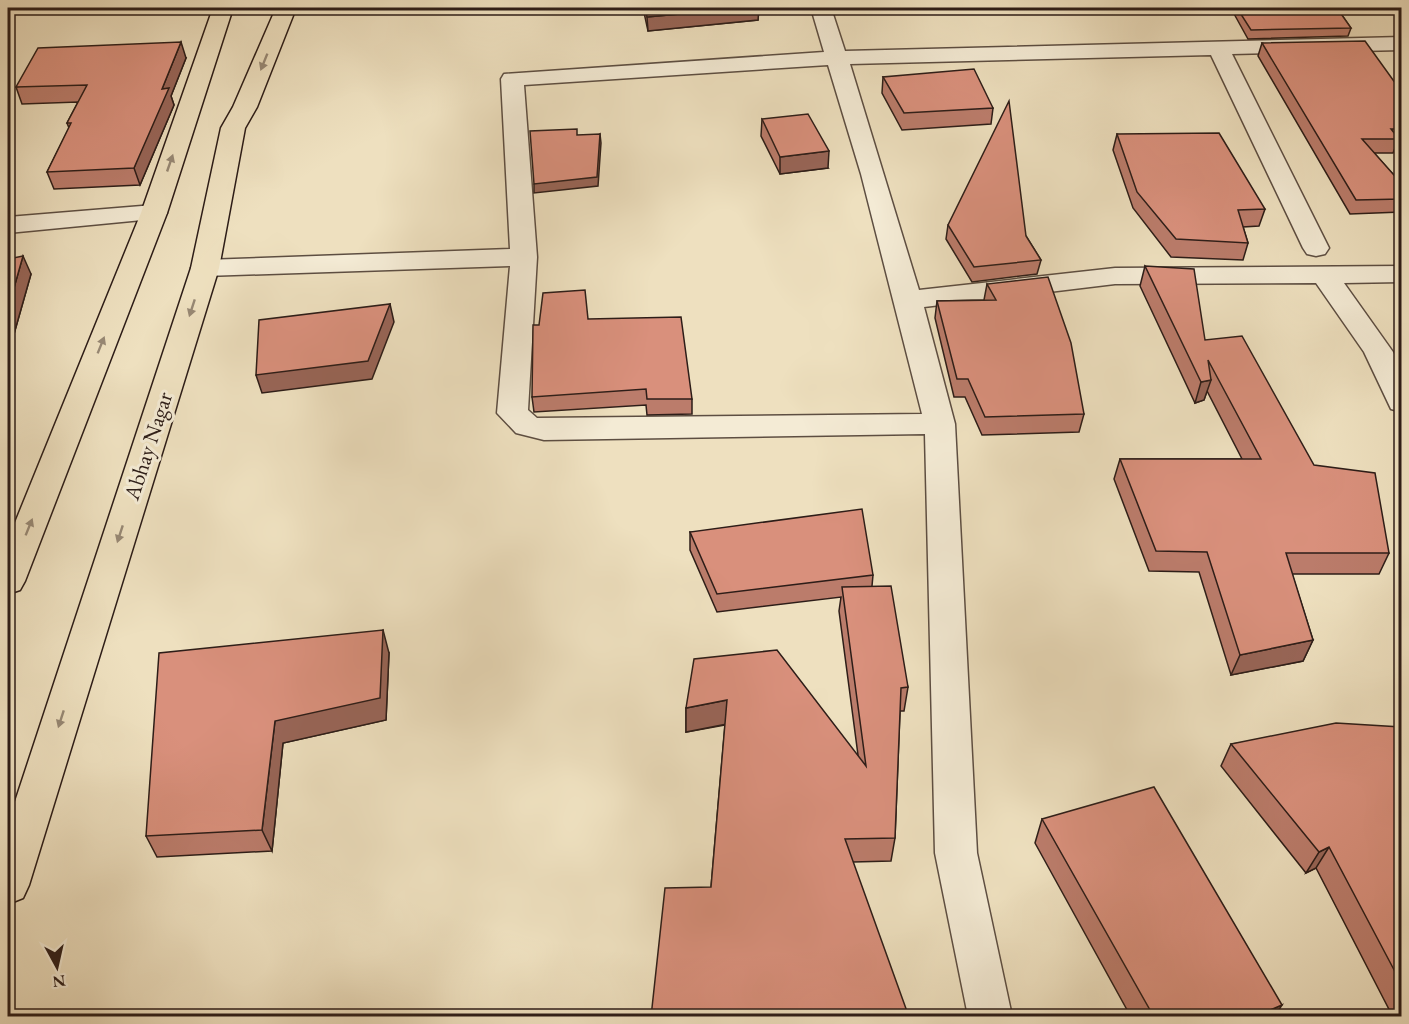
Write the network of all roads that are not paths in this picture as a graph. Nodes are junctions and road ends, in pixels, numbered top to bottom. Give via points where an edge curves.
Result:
1 (223, 8) edge
2 (286, 8) edge
3 (821, 8) edge
4 (1401, 43) edge
5 (1218, 47) junction
6 (836, 58) junction
7 (154, 213) junction
8 (8, 225) edge
9 (524, 257) junction
10 (1320, 261) junction
11 (205, 268) junction
12 (1401, 274) edge
13 (908, 300) junction
14 (1401, 402) edge
15 (940, 424) junction
16 (8, 581) edge
17 (8, 885) edge
18 (990, 1017) edge

7 -> 1 main road
2 -> 11 main road, Abhay Nagar via 245,107 232,128
3 - 6 street
4 - 5 street
5 - 6 street
5 - 10 street
6 - 9 street via 512,79
6 - 13 street
7 - 8 street
16 -> 7 main road
9 - 11 street
9 - 15 street via 512,413 527,426 544,430 606,430
10 - 12 street
10 - 13 street via 1115,276
10 - 14 street via 1378,352
11 -> 17 main road, Abhay Nagar
13 - 15 street
15 - 18 street via 956,853

